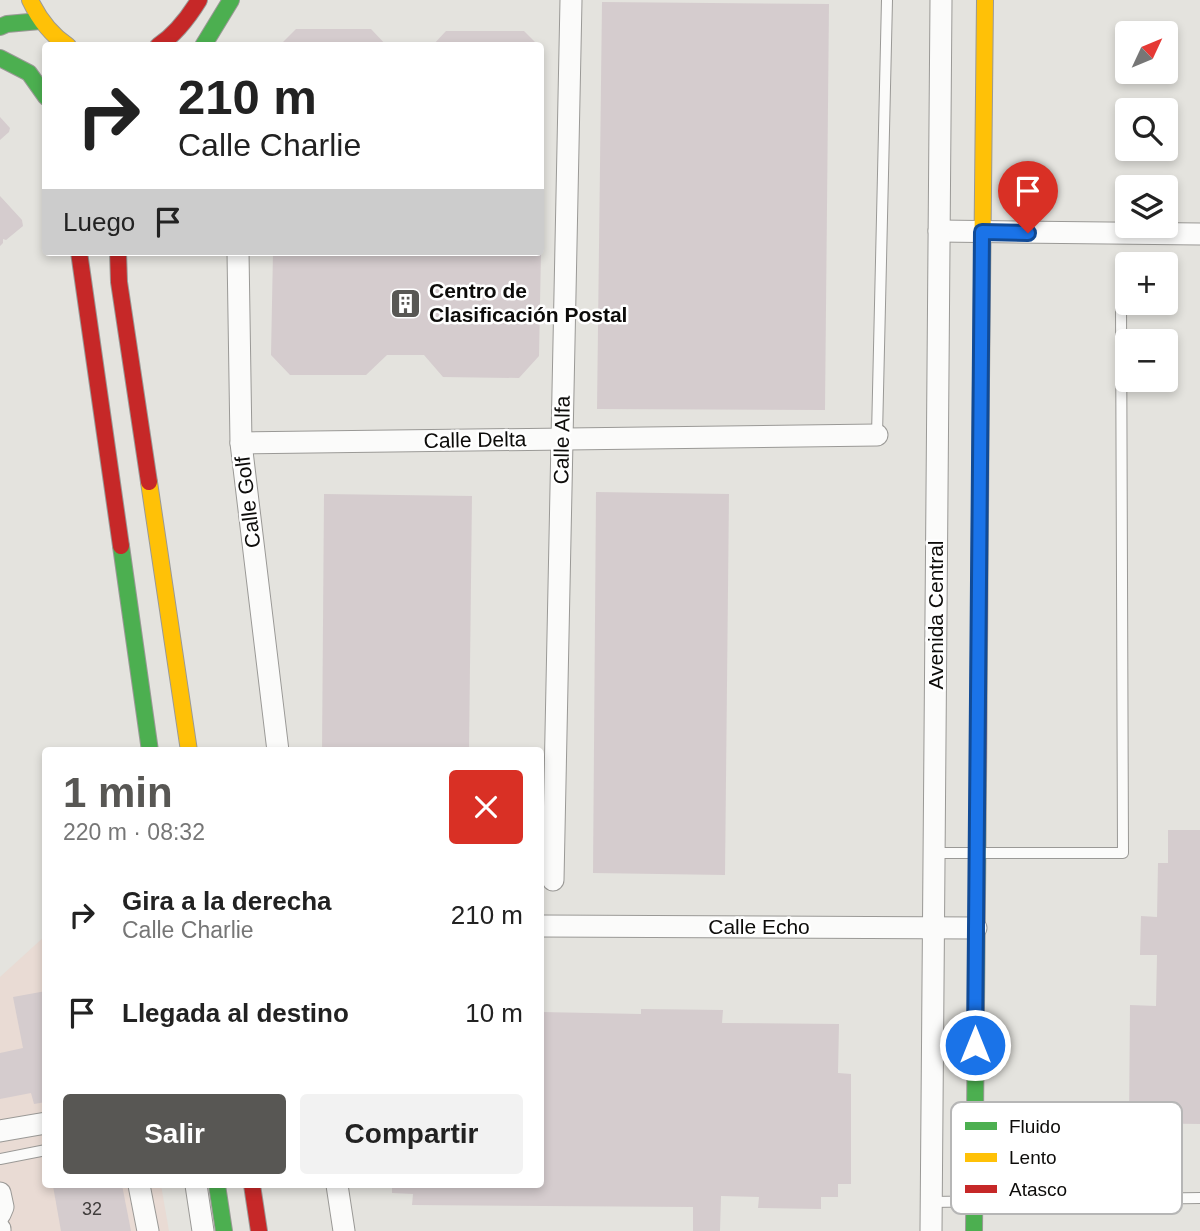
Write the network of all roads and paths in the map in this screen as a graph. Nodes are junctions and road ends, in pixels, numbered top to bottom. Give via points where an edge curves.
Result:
1 (30, 0) edge
2 (198, 0) edge
3 (231, 0) edge
4 (571, 0) edge
5 (887, 0) edge
6 (941, 0) edge
7 (985, 0) edge
8 (40, 21) junction
9 (0, 27) edge
10 (62, 42) edge
11 (164, 42) edge
12 (205, 42) edge
13 (0, 58) edge
14 (42, 91) edge
15 (939, 231) junction
16 (982, 232) junction
17 (1200, 234) edge
18 (80, 256) edge
19 (118, 256) edge
20 (123, 256) edge
21 (238, 256) edge
22 (119, 282) junction
23 (1121, 315) edge
24 (877, 435) joint
25 (562, 439) junction
26 (241, 443) junction
27 (145, 716) junction
28 (144, 747) edge
29 (149, 747) edge
30 (187, 747) edge
31 (278, 747) edge
32 (934, 852) junction
33 (977, 852) junction
34 (553, 880) dead end
35 (544, 926) edge
36 (976, 928) junction
37 (933, 929) junction
38 (975, 1102) edge
39 (42, 1124) edge
40 (0, 1131) edge
41 (42, 1151) edge
42 (0, 1159) edge
43 (140, 1188) edge
44 (196, 1188) edge
45 (217, 1188) edge
46 (253, 1188) edge
47 (337, 1188) edge
48 (0, 1193) edge
49 (1182, 1198) edge
50 (1200, 1198) edge
51 (931, 1202) junction
52 (951, 1202) edge
53 (0, 1214) edge
54 (148, 1231) edge
55 (203, 1231) edge
56 (224, 1231) edge
57 (259, 1231) edge
58 (344, 1231) edge
59 (931, 1231) edge

1 - 8 street
2 - 11 street
3 - 12 street
4 - 25 street, Calle Alfa
5 - 24 lane
6 - 15 street, Avenida Central
7 - 16 street, Avenida Central
8 - 9 street
8 - 10 street
13 - 14 street via 29,73
15 - 16 street
15 - 32 street, Avenida Central
16 - 17 street
16 - 33 street, Avenida Central
18 - 27 street
19 - 22 street
20 - 22 street
21 - 26 street, Calle Golf
22 - 30 street
23 - 33 lane via 1123,853
24 - 25 street, Calle Delta
25 - 26 street, Calle Delta
25 - 34 street, Calle Alfa
26 - 31 street, Calle Golf
27 - 28 street
27 - 29 street
32 - 33 lane
32 - 37 street, Avenida Central
33 - 36 street, Avenida Central
35 - 37 street, Calle Echo
36 - 37 street, Calle Echo
36 - 38 street, Avenida Central
37 - 51 street, Avenida Central
39 - 40 street
41 - 42 lane
43 - 54 street
44 - 55 street
45 - 56 street
46 - 57 street
47 - 58 street
48 - 53 street
49 - 50 lane
51 - 52 lane
51 - 59 street, Avenida Central

